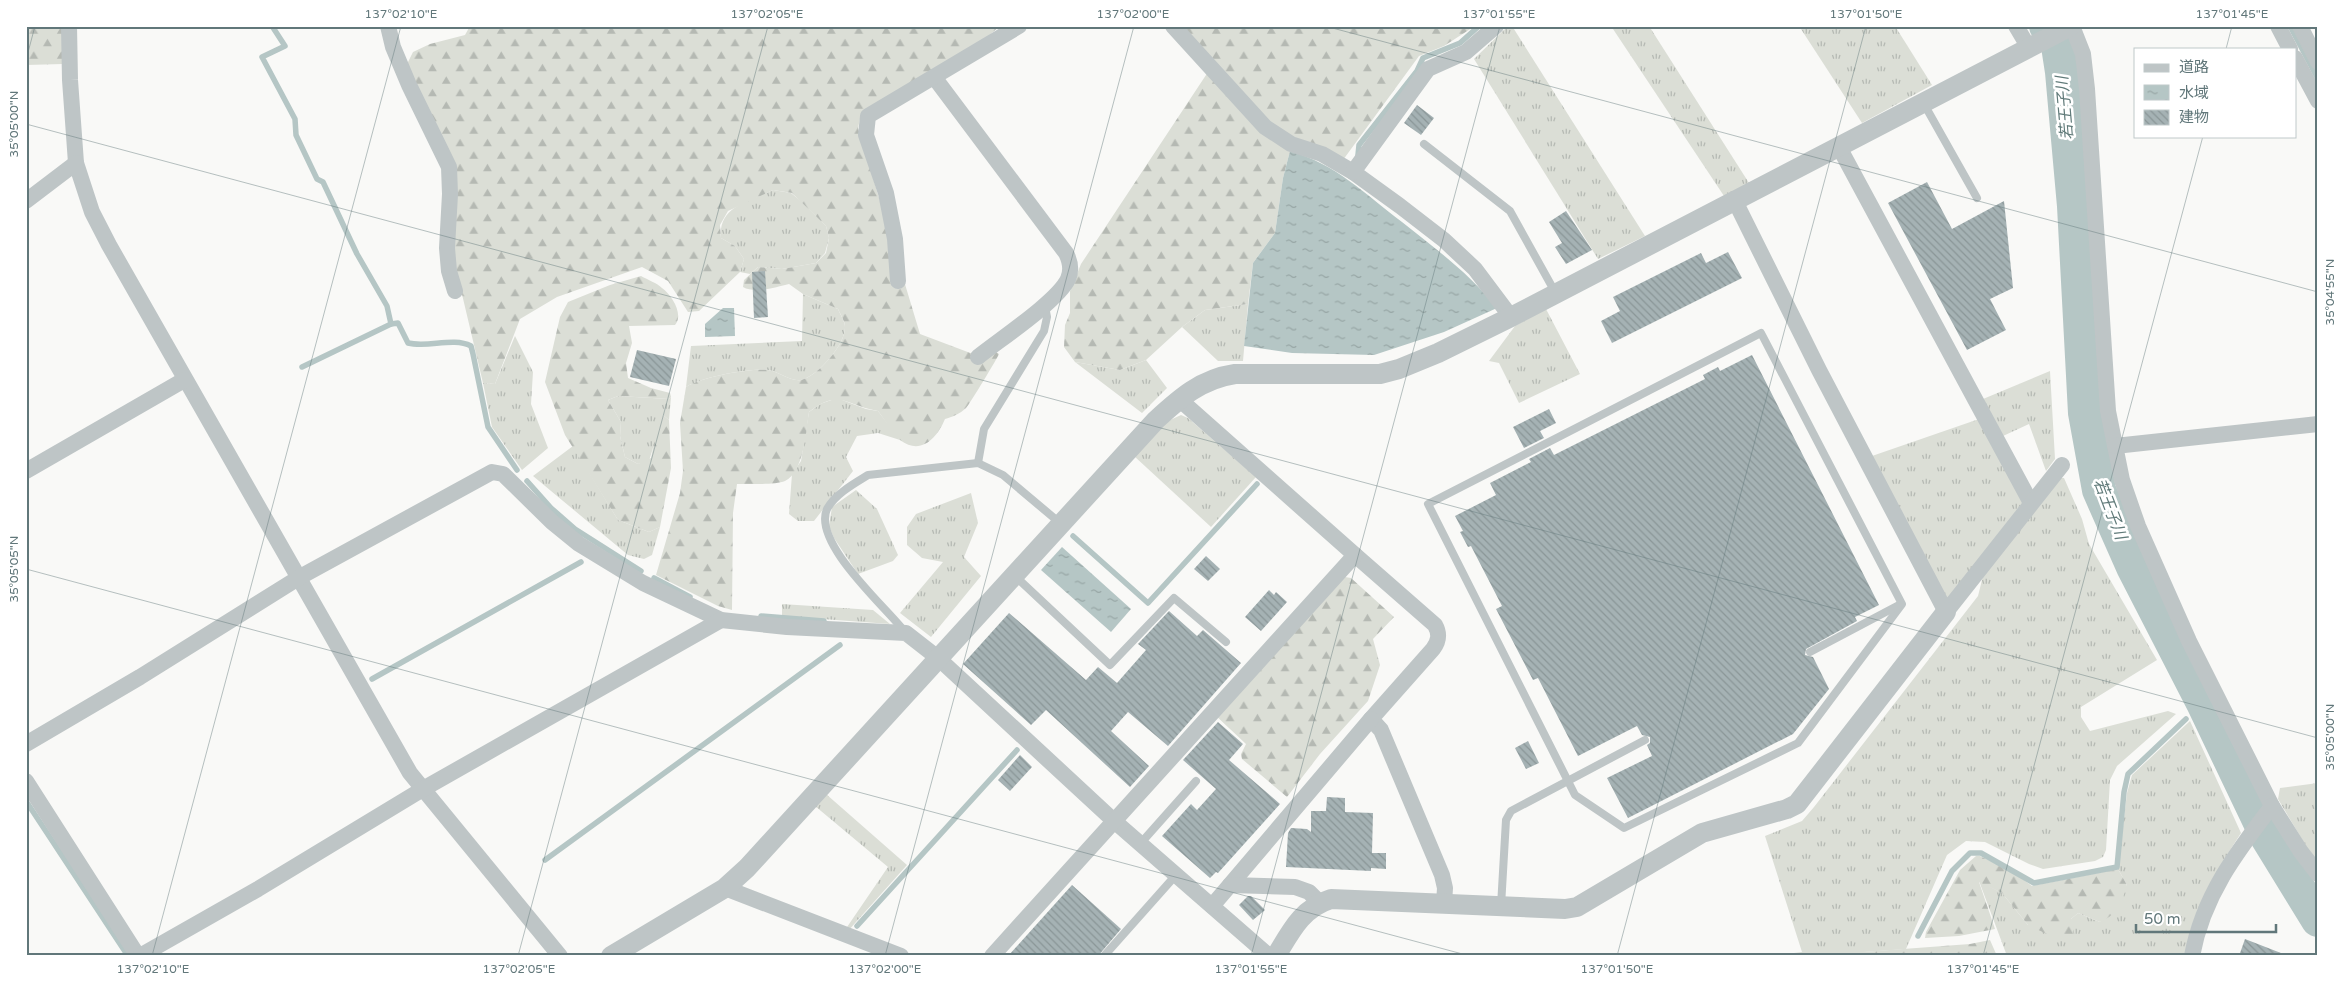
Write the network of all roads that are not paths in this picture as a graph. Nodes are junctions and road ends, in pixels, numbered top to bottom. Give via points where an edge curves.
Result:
1 (69, 26) edge
2 (388, 26) edge
3 (1019, 26) edge
4 (1173, 26) edge
5 (1496, 26) edge
6 (2016, 26) edge
7 (2278, 26) edge
8 (2300, 26) edge
9 (2069, 27) edge
10 (2032, 46) junction
11 (2289, 48) edge
12 (2296, 60) edge
13 (2318, 62) edge
14 (934, 77) junction
15 (2318, 100) edge
16 (1924, 102) junction
17 (1424, 144) dead end
18 (1839, 147) junction
19 (76, 164) junction
20 (1353, 172) junction
21 (1977, 198) dead end
22 (26, 201) edge
23 (1735, 201) junction
24 (898, 282) dead end
25 (455, 292) dead end
26 (1556, 294) junction
27 (1045, 306) junction
28 (1511, 317) junction
29 (978, 357) dead end
30 (184, 380) junction
31 (1179, 398) junction
32 (2318, 424) edge
33 (2115, 446) junction
34 (978, 463) junction
35 (2062, 465) dead end
36 (26, 471) edge
37 (2031, 503) junction
38 (1060, 523) junction
39 (1355, 554) junction
40 (1014, 575) junction
41 (300, 577) junction
42 (1902, 604) junction
43 (1946, 612) junction
44 (721, 620) junction
45 (906, 633) junction
46 (1226, 642) dead end
47 (1810, 652) dead end
48 (938, 658) junction
49 (1371, 719) junction
50 (1645, 740) dead end
51 (26, 744) edge
52 (26, 781) edge
53 (1196, 781) dead end
54 (1568, 781) junction
55 (424, 789) junction
56 (2272, 806) junction
57 (1113, 820) junction
58 (1140, 844) junction
59 (2318, 874) edge
60 (1176, 876) junction
61 (1230, 885) junction
62 (725, 888) junction
63 (1320, 903) junction
64 (1444, 903) junction
65 (1212, 906) junction
66 (1502, 906) junction
67 (139, 956) edge
68 (560, 956) edge
69 (610, 956) edge
70 (901, 956) edge
71 (992, 956) edge
72 (1104, 956) edge
73 (1269, 956) edge
74 (1276, 956) edge
75 (2192, 956) edge

1 - 19 street
2 - 25 street via 409,85 449,167 447,248
3 - 14 street
4 - 20 street via 1265,127 1291,144 1322,154
5 - 20 street via 1462,55 1428,69
6 - 10 street
7 - 11 street
8 - 13 street
9 - 10 street
9 - 33 street via 2083,54 2087,89 2108,411
10 - 16 street
12 - 15 street
14 - 24 street via 868,116 866,135 886,193 895,239
14 - 27 street via 1066,253 1071,264 1068,279
16 - 18 street
16 - 21 lane
17 - 26 lane via 1510,211
18 - 23 street
18 - 37 street
19 - 22 street
19 - 30 street via 92,212
20 - 28 street via 1444,240 1476,269
23 - 26 street
23 - 43 street
26 - 28 street
27 - 29 street
27 - 34 lane via 1044,331 984,429
28 - 31 street via 1438,353 1380,374 1227,376 1203,383
30 - 36 street
30 - 41 street
31 - 38 street
31 - 39 street
32 - 33 street
33 - 56 street via 2122,480 2138,526 2189,640
34 - 38 lane via 1003,475
34 - 45 lane via 868,475 836,498 827,510 825,525 838,552 866,590
35 - 37 street
37 - 43 street
38 - 40 street
39 - 49 street via 1435,625 1438,632 1433,649
39 - 57 street
40 - 46 lane via 1110,665 1174,598
40 - 48 street
41 - 44 street via 492,472 502,474 579,544 643,583
41 - 51 street
41 - 55 street via 410,773
42 - 47 lane
42 - 54 lane via 1798,743 1624,828 1575,795
42 - 54 lane via 1761,333 1428,504
43 - 66 street via 1797,804 1702,833 1577,907
44 - 45 street
44 - 55 street
45 - 48 street
48 - 57 street
48 - 62 street via 747,868
49 - 61 street
49 - 64 street via 1381,730 1442,876
50 - 54 lane
52 - 67 street
53 - 58 lane
54 - 66 lane via 1511,811 1506,820
55 - 67 street
55 - 68 street
56 - 59 street
56 - 75 street via 2222,873 2196,934
57 - 58 street
57 - 71 street
58 - 60 street
60 - 65 street
60 - 72 lane
61 - 63 street via 1296,888 1309,892
61 - 65 street
62 - 69 street
62 - 70 street
63 - 64 street via 1341,898
63 - 74 street via 1294,926
64 - 66 street
65 - 73 street

